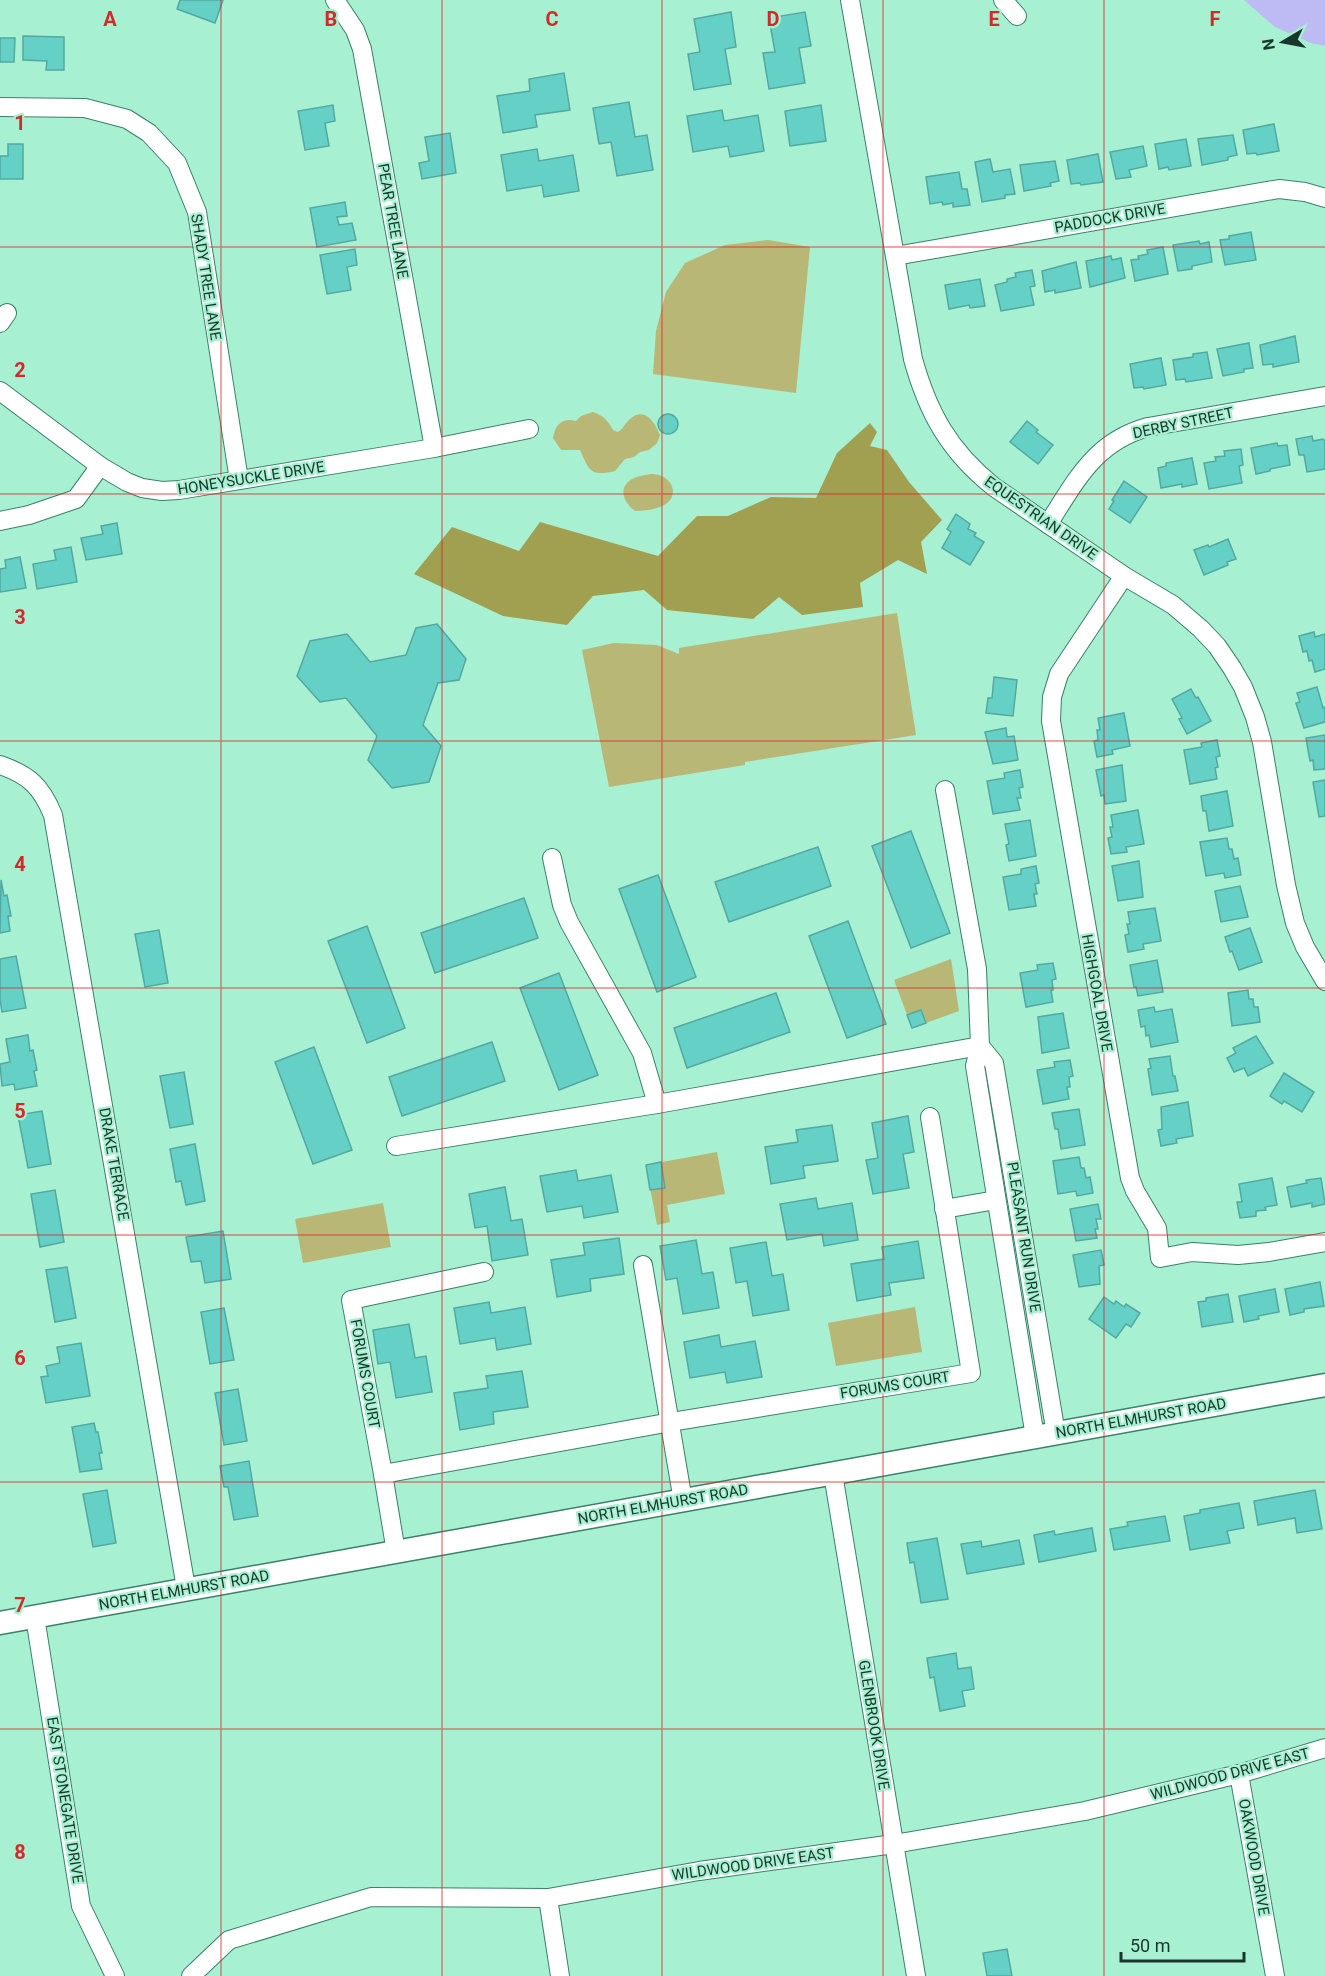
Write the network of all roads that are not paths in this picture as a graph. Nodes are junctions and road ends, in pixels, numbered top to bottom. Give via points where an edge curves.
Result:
1 (335, 0) edge
2 (850, 0) edge
3 (1003, 0) edge
4 (1017, 16) dead end
5 (0, 107) edge
6 (1325, 198) edge
7 (895, 256) junction
8 (0, 391) edge
9 (1325, 396) edge
10 (529, 429) dead end
11 (434, 448) junction
12 (100, 466) junction
13 (238, 480) junction
14 (0, 521) edge
15 (1048, 524) junction
16 (1125, 576) junction
17 (0, 765) edge
18 (945, 790) dead end
19 (552, 858) dead end
20 (1325, 981) edge
21 (980, 1046) junction
22 (657, 1104) junction
23 (930, 1117) dead end
24 (396, 1146) dead end
25 (996, 1200) junction
26 (944, 1209) junction
27 (1325, 1242) edge
28 (643, 1265) dead end
29 (484, 1272) dead end
30 (1325, 1385) edge
31 (670, 1422) junction
32 (1046, 1436) junction
33 (383, 1474) junction
34 (832, 1474) junction
35 (683, 1501) junction
36 (396, 1552) junction
37 (186, 1588) junction
38 (35, 1617) junction
39 (0, 1623) edge
40 (1325, 1748) edge
41 (1239, 1774) junction
42 (894, 1845) junction
43 (548, 1898) junction
44 (115, 1976) edge
45 (191, 1976) edge
46 (560, 1976) edge
47 (916, 1976) edge
48 (1275, 1976) edge

1 - 11 street, PEAR TREE LANE via 355,30 362,49
2 - 7 street, EQUESTRIAN DRIVE
3 - 4 street
5 - 13 street, SHADY TREE LANE via 86,108 127,119 150,133 177,163 197,212
6 - 7 street, PADDOCK DRIVE via 1290,189 1269,191
7 - 15 street, EQUESTRIAN DRIVE via 920,384 935,419 977,473
8 - 12 street, HONEYSUCKLE DRIVE
9 - 15 street, DERBY STREET via 1148,427 1125,435 1090,461
10 - 11 street, HONEYSUCKLE DRIVE
11 - 13 street, HONEYSUCKLE DRIVE
12 - 13 street, HONEYSUCKLE DRIVE via 142,488 162,491
12 - 14 street via 76,499
15 - 16 street, EQUESTRIAN DRIVE
16 - 20 street, EQUESTRIAN DRIVE via 1173,605 1202,629 1243,687 1262,742 1295,923
16 - 27 street, HIGHGOAL DRIVE via 1059,674 1052,697 1051,721 1130,1178 1157,1228 1160,1258 1192,1252 1238,1255
17 - 37 street, DRAKE TERRACE via 28,777 53,814
18 - 21 street, PLEASANT RUN DRIVE via 978,969
19 - 22 street via 569,922 642,1053
21 - 22 street
21 - 25 street, PLEASANT RUN DRIVE via 975,1066
21 - 32 street, PLEASANT RUN DRIVE via 994,1063
22 - 24 street
23 - 26 street, FORUMS COURT
25 - 26 street
25 - 32 street, PLEASANT RUN DRIVE
26 - 31 street, FORUMS COURT via 971,1373
28 - 31 street
29 - 33 street, FORUMS COURT via 351,1300
30 - 32 main road, NORTH ELMHURST ROAD
31 - 33 street, FORUMS COURT
31 - 35 street
32 - 34 main road, NORTH ELMHURST ROAD
33 - 36 street, FORUMS COURT
34 - 35 main road, NORTH ELMHURST ROAD
34 - 42 street, GLENBROOK DRIVE
35 - 36 main road, NORTH ELMHURST ROAD
36 - 37 main road, NORTH ELMHURST ROAD
37 - 38 main road, NORTH ELMHURST ROAD
38 - 39 main road, NORTH ELMHURST ROAD
38 - 44 street, EAST STONEGATE DRIVE via 81,1905
40 - 41 street, WILDWOOD DRIVE EAST
41 - 42 street, WILDWOOD DRIVE EAST via 1085,1811
41 - 48 street, OAKWOOD DRIVE
42 - 43 street, WILDWOOD DRIVE EAST via 699,1871
42 - 47 street, GLENBROOK DRIVE
43 - 45 street, WILDWOOD DRIVE EAST via 371,1898 228,1940
43 - 46 street

